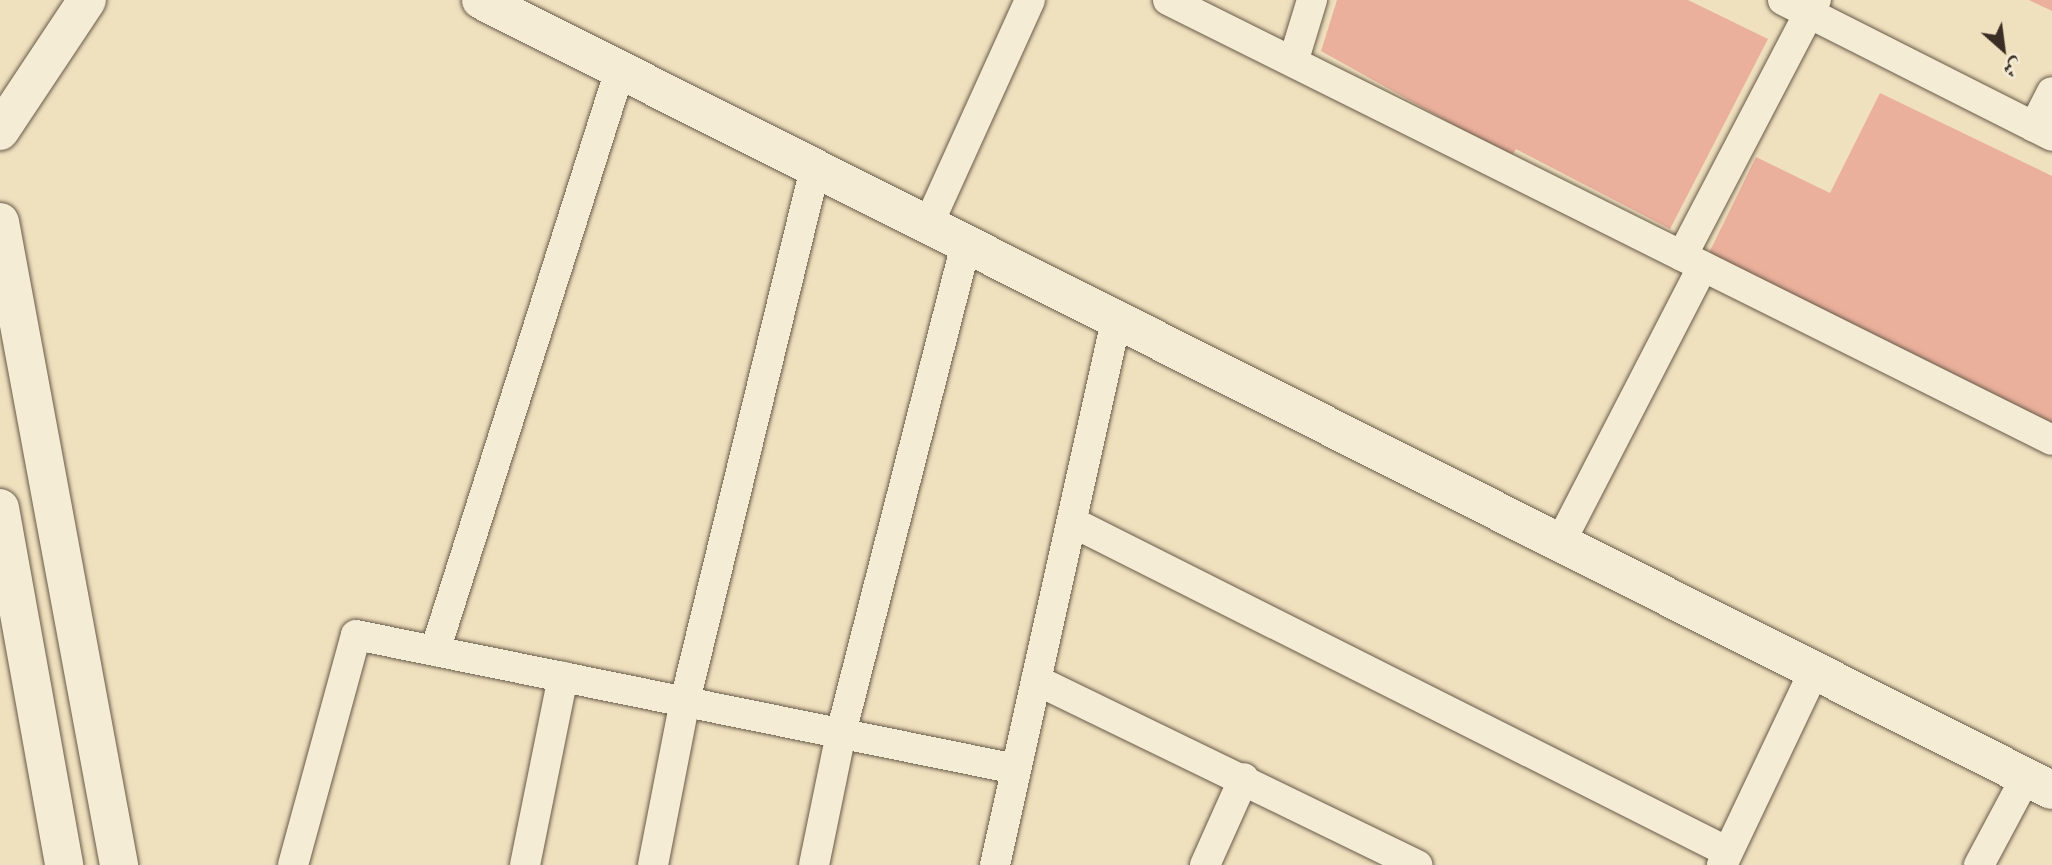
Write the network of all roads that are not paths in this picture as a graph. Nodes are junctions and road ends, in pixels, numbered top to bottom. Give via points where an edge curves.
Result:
1 (87, 0) edge
2 (481, 0) edge
3 (1030, 0) edge
4 (1168, 0) edge
5 (1312, 0) edge
6 (1803, 4) edge
7 (1294, 59) junction
8 (620, 70) junction
9 (2052, 92) edge
10 (0, 131) edge
11 (2043, 131) edge
12 (815, 168) junction
13 (0, 222) edge
14 (928, 225) junction
15 (965, 244) junction
16 (1693, 261) junction
17 (1117, 316) junction
18 (2052, 440) edge
19 (0, 508) edge
20 (1072, 522) junction
21 (1561, 541) junction
22 (435, 651) junction
23 (1814, 671) junction
24 (563, 677) junction
25 (1035, 680) junction
26 (685, 701) junction
27 (841, 733) junction
28 (1016, 769) junction
29 (1244, 778) junction
30 (2039, 784) edge
31 (1725, 858) edge
32 (64, 865) edge
33 (119, 865) edge
34 (293, 865) edge
35 (525, 865) edge
36 (653, 865) edge
37 (814, 865) edge
38 (995, 865) edge
39 (1205, 865) edge
40 (1417, 865) edge
41 (1979, 865) edge

1 - 10 main road
2 - 8 main road
3 - 14 street
4 - 7 street
5 - 7 street
6 - 11 street
6 - 16 street
7 - 16 street
8 - 12 main road
8 - 22 street
9 - 11 street
12 - 14 main road
12 - 26 street
13 - 33 main road
14 - 15 main road
15 - 17 main road
15 - 27 street
16 - 18 street
16 - 21 street
17 - 20 street
17 - 21 main road
19 - 32 main road
20 - 25 street
20 - 31 street
21 - 23 main road
22 - 24 street
22 - 34 street via 356,635
23 - 30 main road
23 - 31 street
24 - 26 street
24 - 35 street
25 - 28 street
25 - 29 street
26 - 27 street
26 - 36 street
27 - 28 street
27 - 37 street
28 - 38 street
29 - 39 street
29 - 40 street
30 - 41 street

